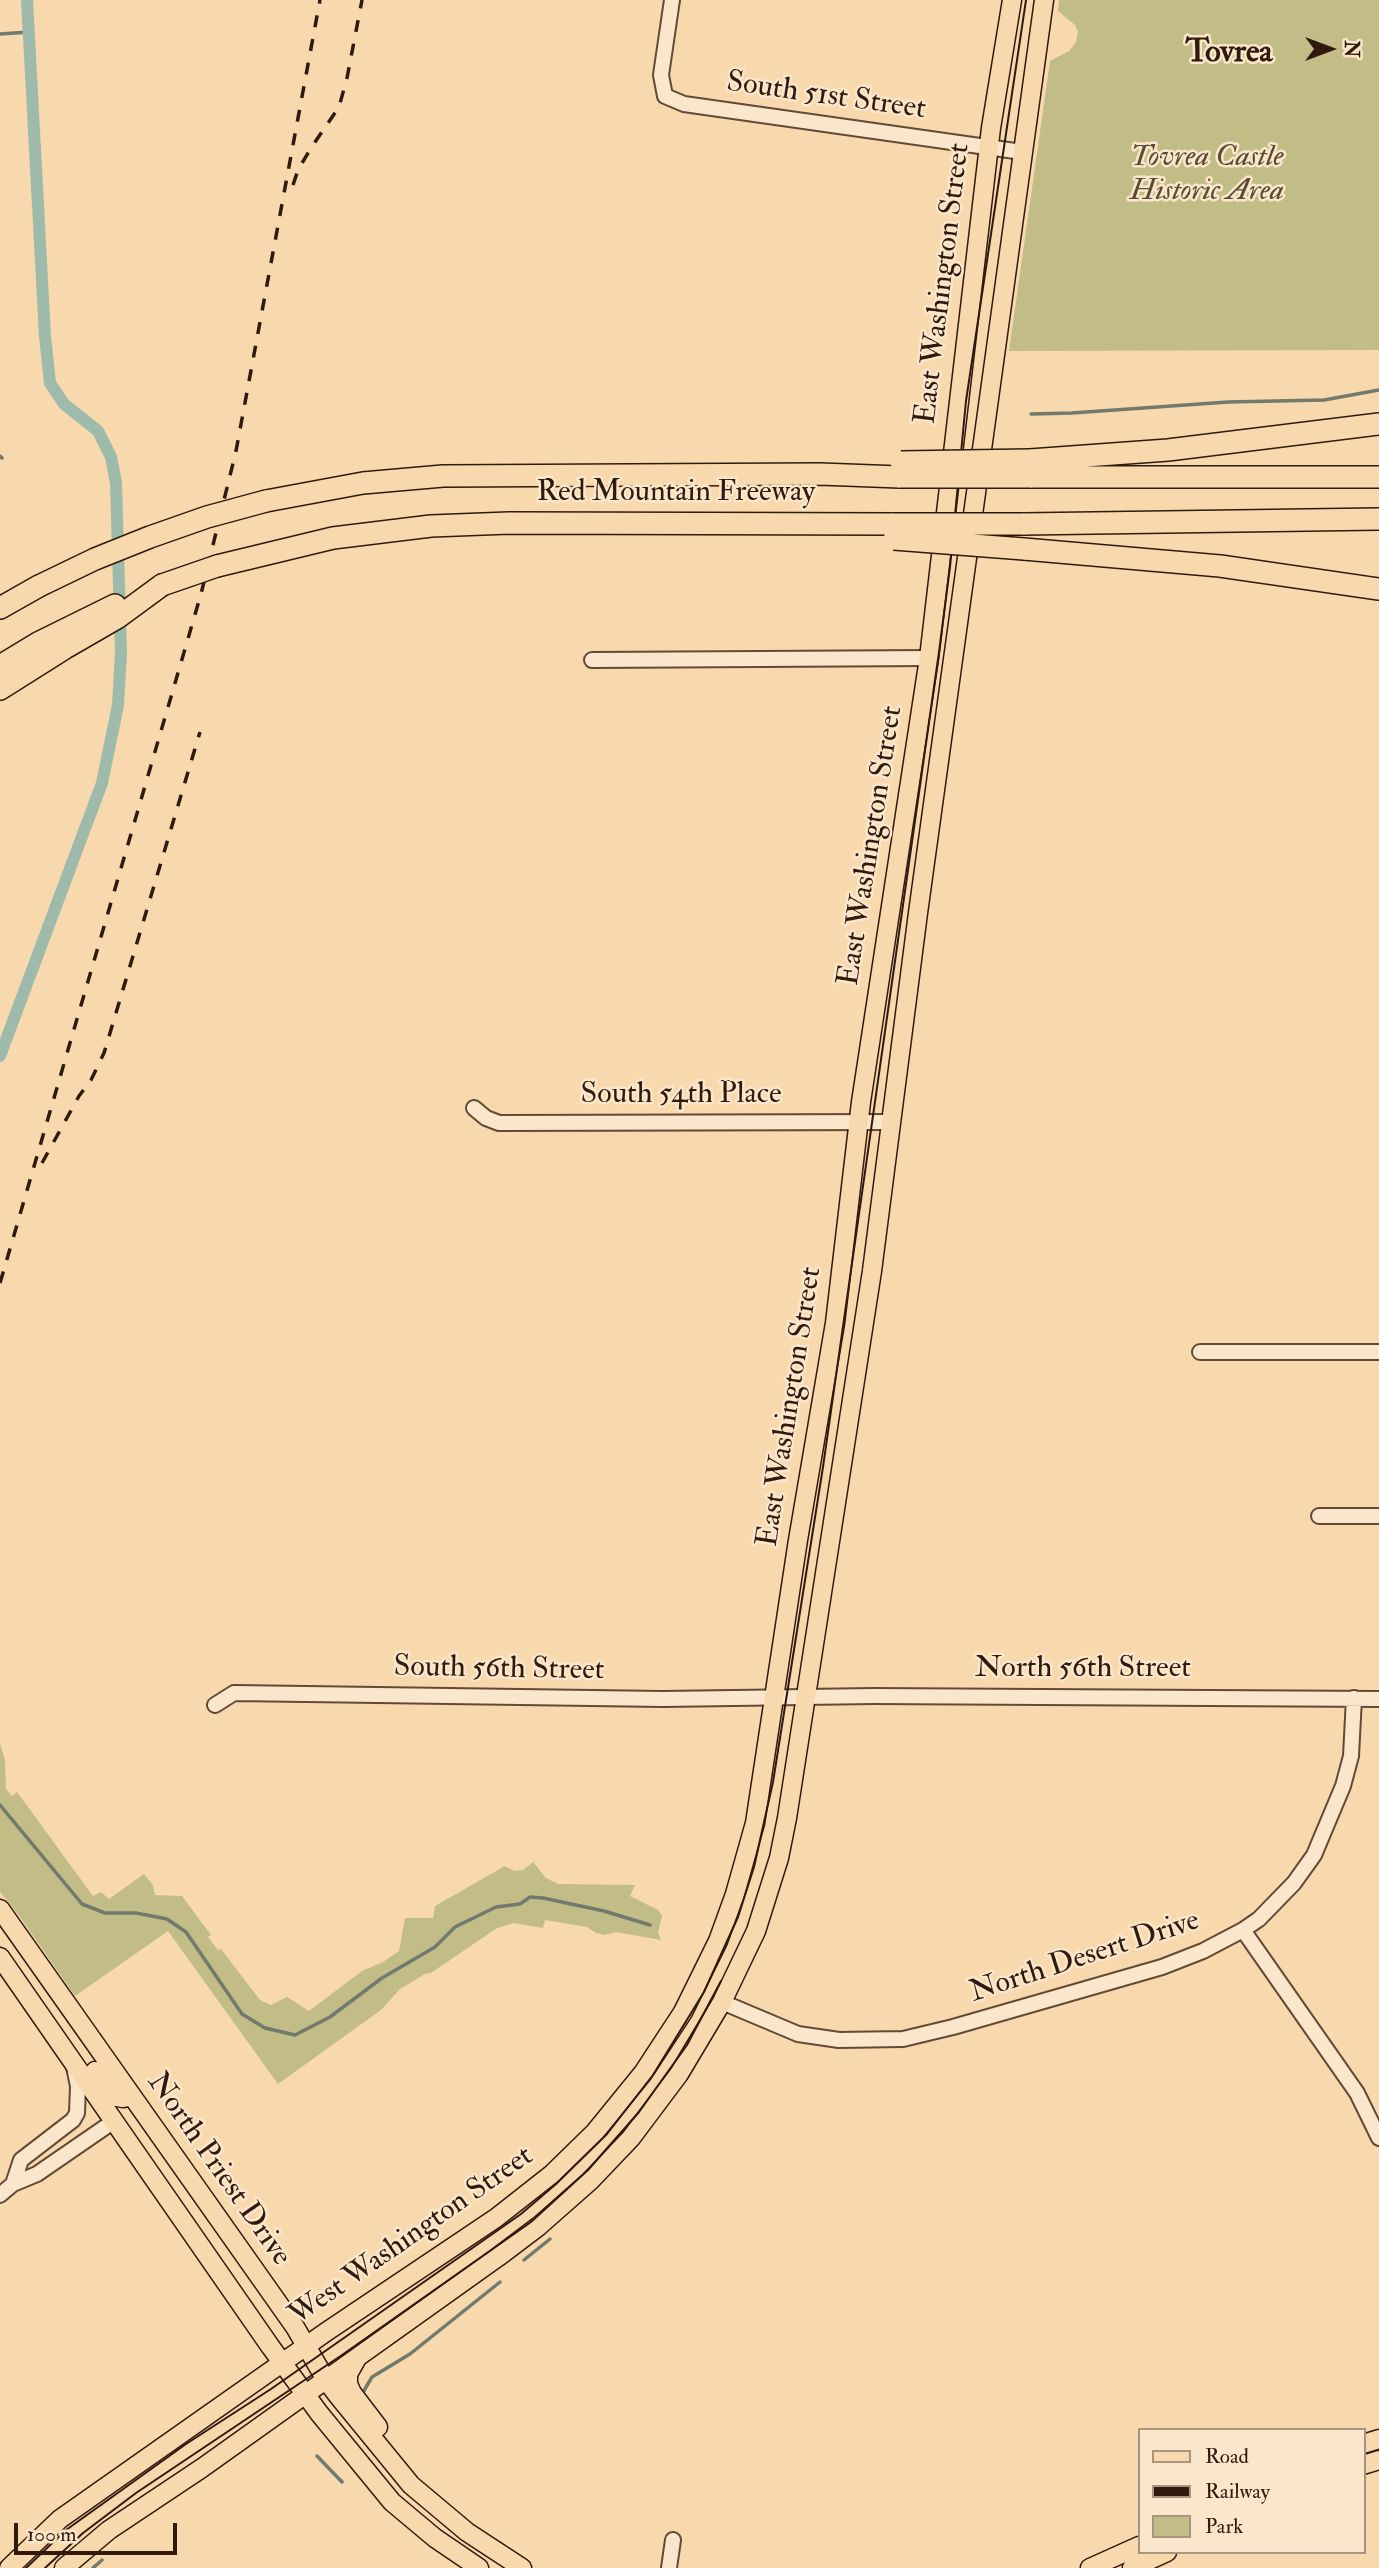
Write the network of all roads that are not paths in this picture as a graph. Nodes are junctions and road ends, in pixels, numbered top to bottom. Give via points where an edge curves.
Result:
1 (672, 0) edge
2 (1012, 0) edge
3 (1044, 0) edge
4 (989, 147) junction
5 (1022, 152) junction
6 (1379, 424) edge
7 (1030, 468) junction
8 (1379, 477) edge
9 (1379, 519) edge
10 (894, 532) junction
11 (1379, 589) edge
12 (0, 608) edge
13 (64, 639) junction
14 (929, 658) junction
15 (592, 660) dead end
16 (0, 666) edge
17 (0, 689) edge
18 (474, 1108) dead end
19 (892, 1122) junction
20 (859, 1123) junction
21 (1200, 1352) dead end
22 (1379, 1352) edge
23 (1319, 1516) dead end
24 (1379, 1516) edge
25 (780, 1698) junction
26 (807, 1698) junction
27 (1354, 1698) junction
28 (1379, 1699) edge
29 (215, 1705) dead end
30 (0, 1909) edge
31 (1244, 1930) junction
32 (0, 1957) edge
33 (722, 2002) junction
34 (57, 2036) junction
35 (74, 2061) junction
36 (131, 2096) junction
37 (114, 2121) junction
38 (1379, 2138) edge
39 (13, 2184) junction
40 (0, 2195) edge
41 (307, 2347) junction
42 (358, 2357) junction
43 (283, 2364) junction
44 (326, 2380) junction
45 (306, 2395) junction
46 (418, 2491) junction
47 (673, 2540) dead end
48 (1138, 2546) edge
49 (1163, 2554) edge
50 (9, 2568) edge
51 (64, 2568) edge
52 (479, 2568) edge
53 (522, 2568) edge
54 (669, 2568) edge
55 (1090, 2568) edge
56 (1132, 2568) edge

1 - 4 street, South 51st Street via 661,75 665,96 684,104
2 - 4 main road, East Washington Street
3 - 5 main road, East Washington Street
4 - 5 street, South 51st Street
4 - 14 main road, East Washington Street
5 - 19 main road, East Washington Street
6 - 7 highway
7 - 8 highway, Red Mountain Freeway
7 - 12 highway, Red Mountain Freeway, bridge via 453,475 363,483 207,517 95,559
9 - 10 highway, Red Mountain Freeway, bridge via 1023,524
10 - 11 highway, bridge via 1220,566
10 - 13 highway, Red Mountain Freeway, bridge via 760,523 509,523 431,526 333,538 252,556 162,585
13 - 16 highway, Red Mountain Freeway
13 - 17 highway
14 - 15 street
14 - 20 main road, East Washington Street
18 - 20 street, South 54th Place via 499,1123
19 - 20 street, South 54th Place
19 - 26 main road, East Washington Street
20 - 25 main road, East Washington Street
21 - 22 street
23 - 24 street
25 - 26 street, North 56th Street
25 - 29 street, South 56th Street via 234,1693
25 - 41 main road, West Washington Street via 755,1823 718,1941 672,2032 643,2073 595,2132 552,2174
26 - 27 street, North 56th Street
26 - 33 main road, West Washington Street via 779,1858 749,1949
27 - 28 street, North 56th Street
27 - 31 street, North Desert Drive via 1351,1756 1320,1845 1287,1891
30 - 36 main road, North Priest Drive
31 - 33 street, North Desert Drive via 1162,1967 903,2039 811,2036
31 - 38 street via 1357,2093
32 - 34 main road, North Priest Drive
33 - 42 main road, West Washington Street via 666,2093 590,2181 516,2243
34 - 35 main road, North Priest Drive
34 - 36 main road via 82,2052 108,2091 123,2098
35 - 37 main road, North Priest Drive
35 - 39 street via 77,2113 21,2160
36 - 41 main road, North Priest Drive
37 - 39 street via 37,2174
37 - 43 main road, North Priest Drive
39 - 40 street
41 - 43 main road, West Washington Street
41 - 44 main road, North Priest Drive
42 - 44 main road, West Washington Street
42 - 46 main road via 348,2374 352,2393 414,2471
43 - 45 main road, North Priest Drive
43 - 50 main road, West Washington Street via 60,2519
44 - 45 main road, West Washington Street
44 - 46 main road, North Priest Drive
45 - 51 main road, West Washington Street via 109,2530
45 - 52 main road, North Priest Drive via 392,2502
46 - 53 main road, North Priest Drive via 467,2532
47 - 54 street
48 - 55 main road
49 - 56 main road

